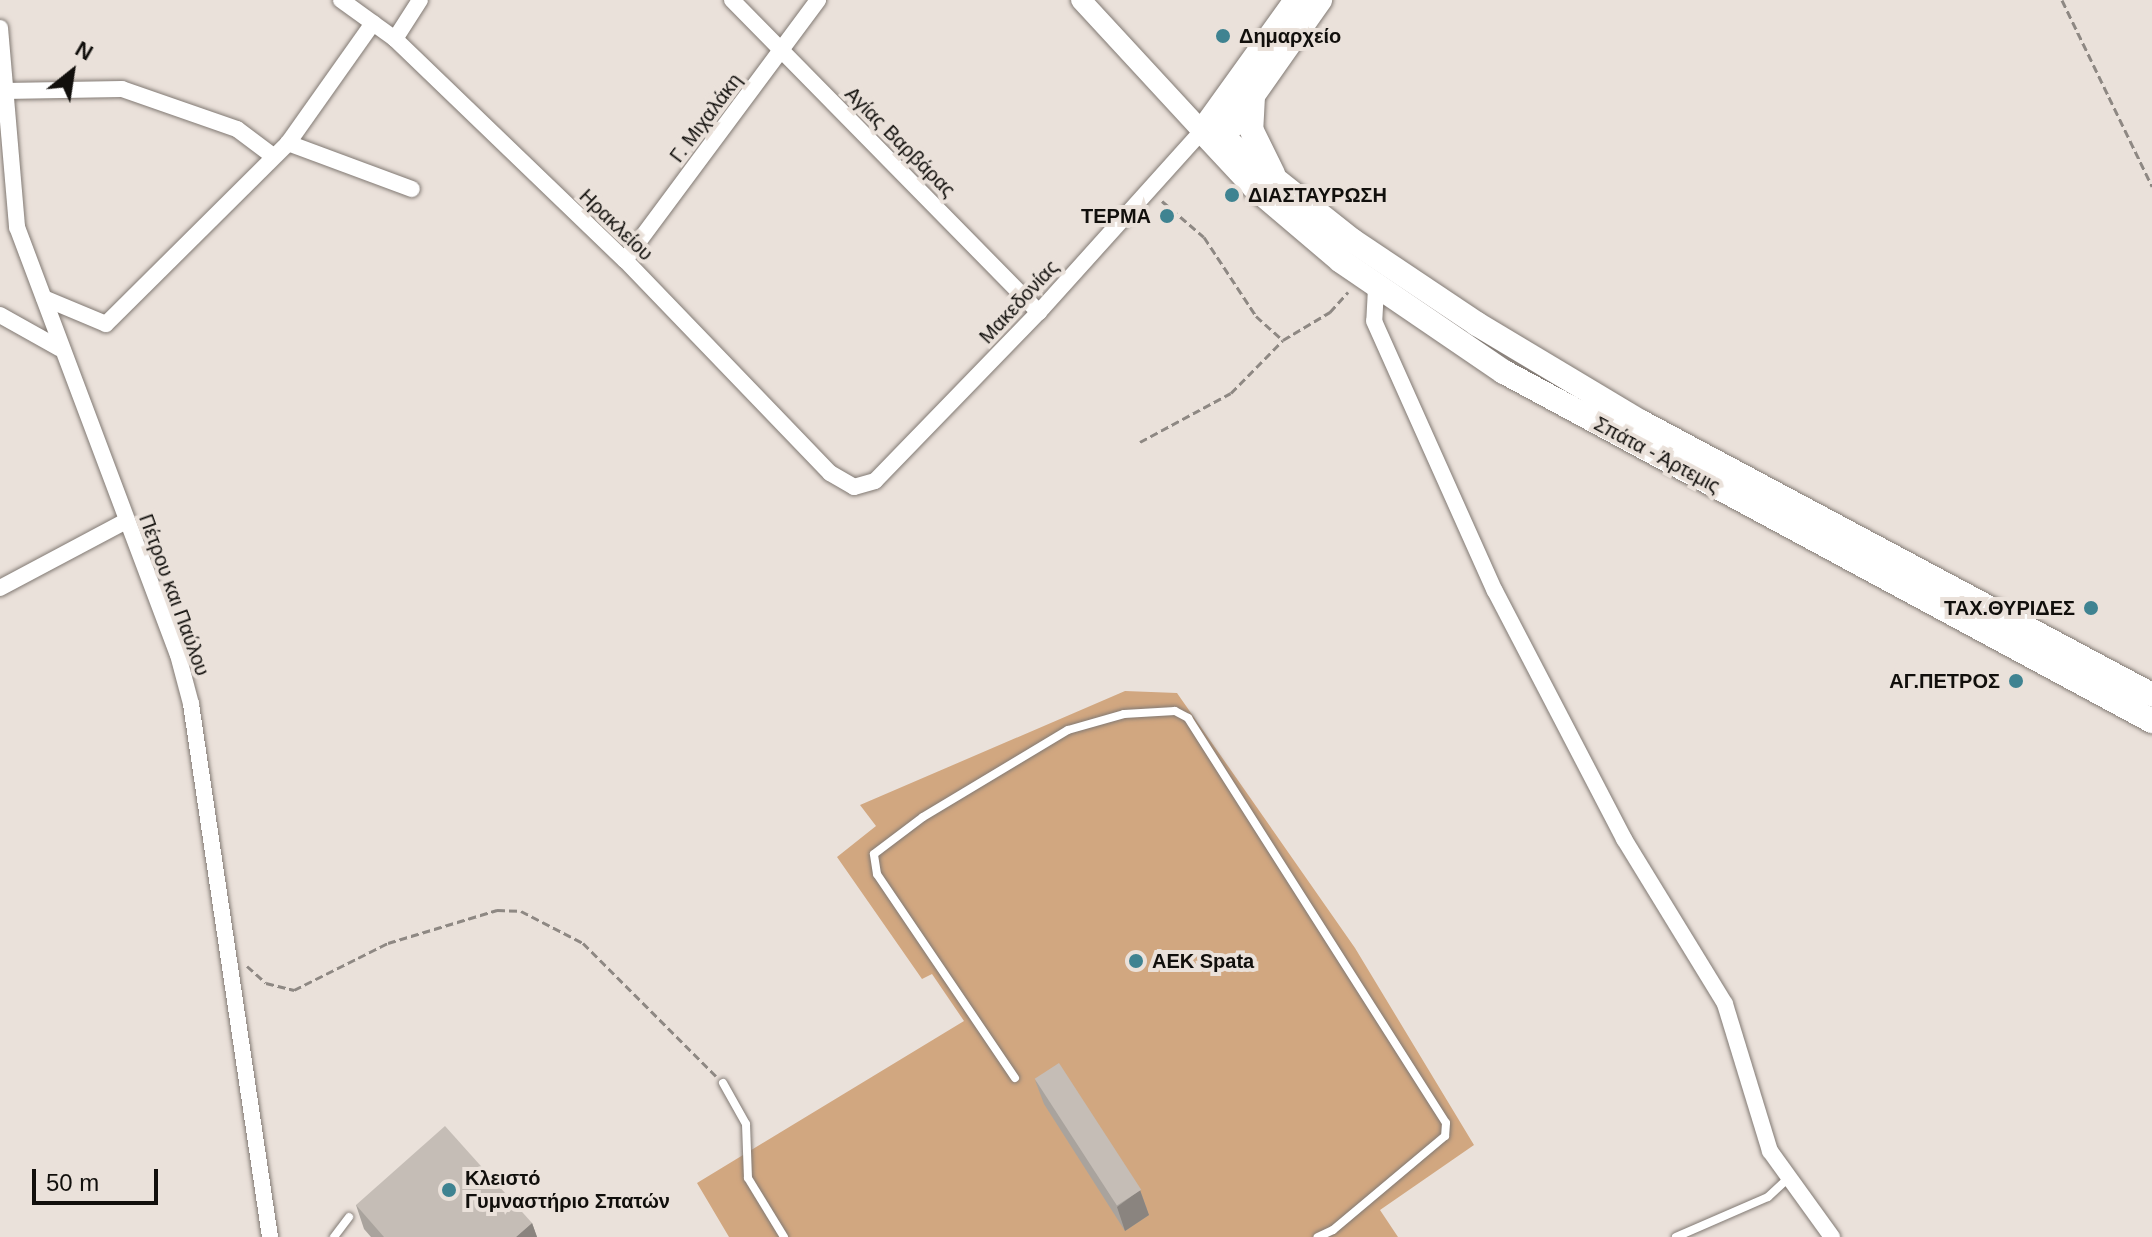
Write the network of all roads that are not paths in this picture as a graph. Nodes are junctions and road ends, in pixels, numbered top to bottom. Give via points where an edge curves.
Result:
1 (341, 0) edge
2 (420, 0) edge
3 (732, 0) edge
4 (818, 0) edge
5 (1081, 0) edge
6 (1296, 0) edge
7 (1320, 0) edge
8 (373, 23) junction
9 (0, 28) edge
10 (395, 39) junction
11 (782, 50) junction
12 (4, 91) junction
13 (1253, 93) junction
14 (1212, 134) junction
15 (288, 143) junction
16 (273, 156) junction
17 (1274, 176) junction
18 (412, 189) dead end
19 (0, 221) edge
20 (21, 238) junction
21 (625, 260) junction
22 (1370, 283) junction
23 (44, 298) junction
24 (1039, 312) junction
25 (0, 315) edge
26 (59, 348) junction
27 (854, 487) joint
28 (126, 521) junction
29 (0, 588) edge
30 (2152, 695) edge
31 (2152, 721) edge
32 (1015, 1078) dead end
33 (723, 1083) road end
34 (1786, 1180) junction
35 (349, 1217) dead end
36 (270, 1237) edge
37 (334, 1237) edge
38 (784, 1237) edge
39 (1318, 1237) edge
40 (1676, 1237) edge
41 (1832, 1237) edge

1 - 8 street, Ηρακλείου
2 - 10 street
3 - 11 street, Αγίας Βαρβάρας
4 - 11 street, Γ. Μιχαλάκη
5 - 14 street
6 - 14 main road
7 - 13 main road
8 - 10 street, Ηρακλείου
8 - 15 street
9 - 12 street, Πέτρου και Παύλου
10 - 21 street, Ηρακλείου
11 - 21 street, Γ. Μιχαλάκη
11 - 24 street, Αγίας Βαρβάρας
12 - 16 street via 122,89 237,129
12 - 20 street, Πέτρου και Παύλου
13 - 14 main road
13 - 17 main road via 1251,129
14 - 17 main road, Σπάτα - Άρτεμις
14 - 22 main road, Σπάτα - Άρτεμις via 1254,187
14 - 24 street, Μακεδονίας via 1150,191
15 - 16 street
15 - 18 street
16 - 23 street via 106,324
17 - 30 main road, Σπάτα - Άρτεμις via 1408,279 1641,422
19 - 20 street
20 - 23 street, Πέτρου και Παύλου
21 - 27 street, Ηρακλείου via 830,473
22 - 31 main road, Σπάτα - Άρτεμις via 1583,416
22 - 34 street via 1374,321 1489,579 1617,826 1725,1004 1770,1151
23 - 26 street, Πέτρου και Παύλου
24 - 27 street, Μακεδονίας via 875,481
25 - 26 street
26 - 28 street, Πέτρου και Παύλου
28 - 29 street
28 - 36 street, Πέτρου και Παύλου via 191,704
32 - 39 lane via 877,874 874,854 923,817 1068,730 1124,714 1175,711 1188,718 1446,1123 1445,1136
33 - 38 lane via 746,1124 748,1178
34 - 40 lane via 1768,1197
34 - 41 street
35 - 37 lane

